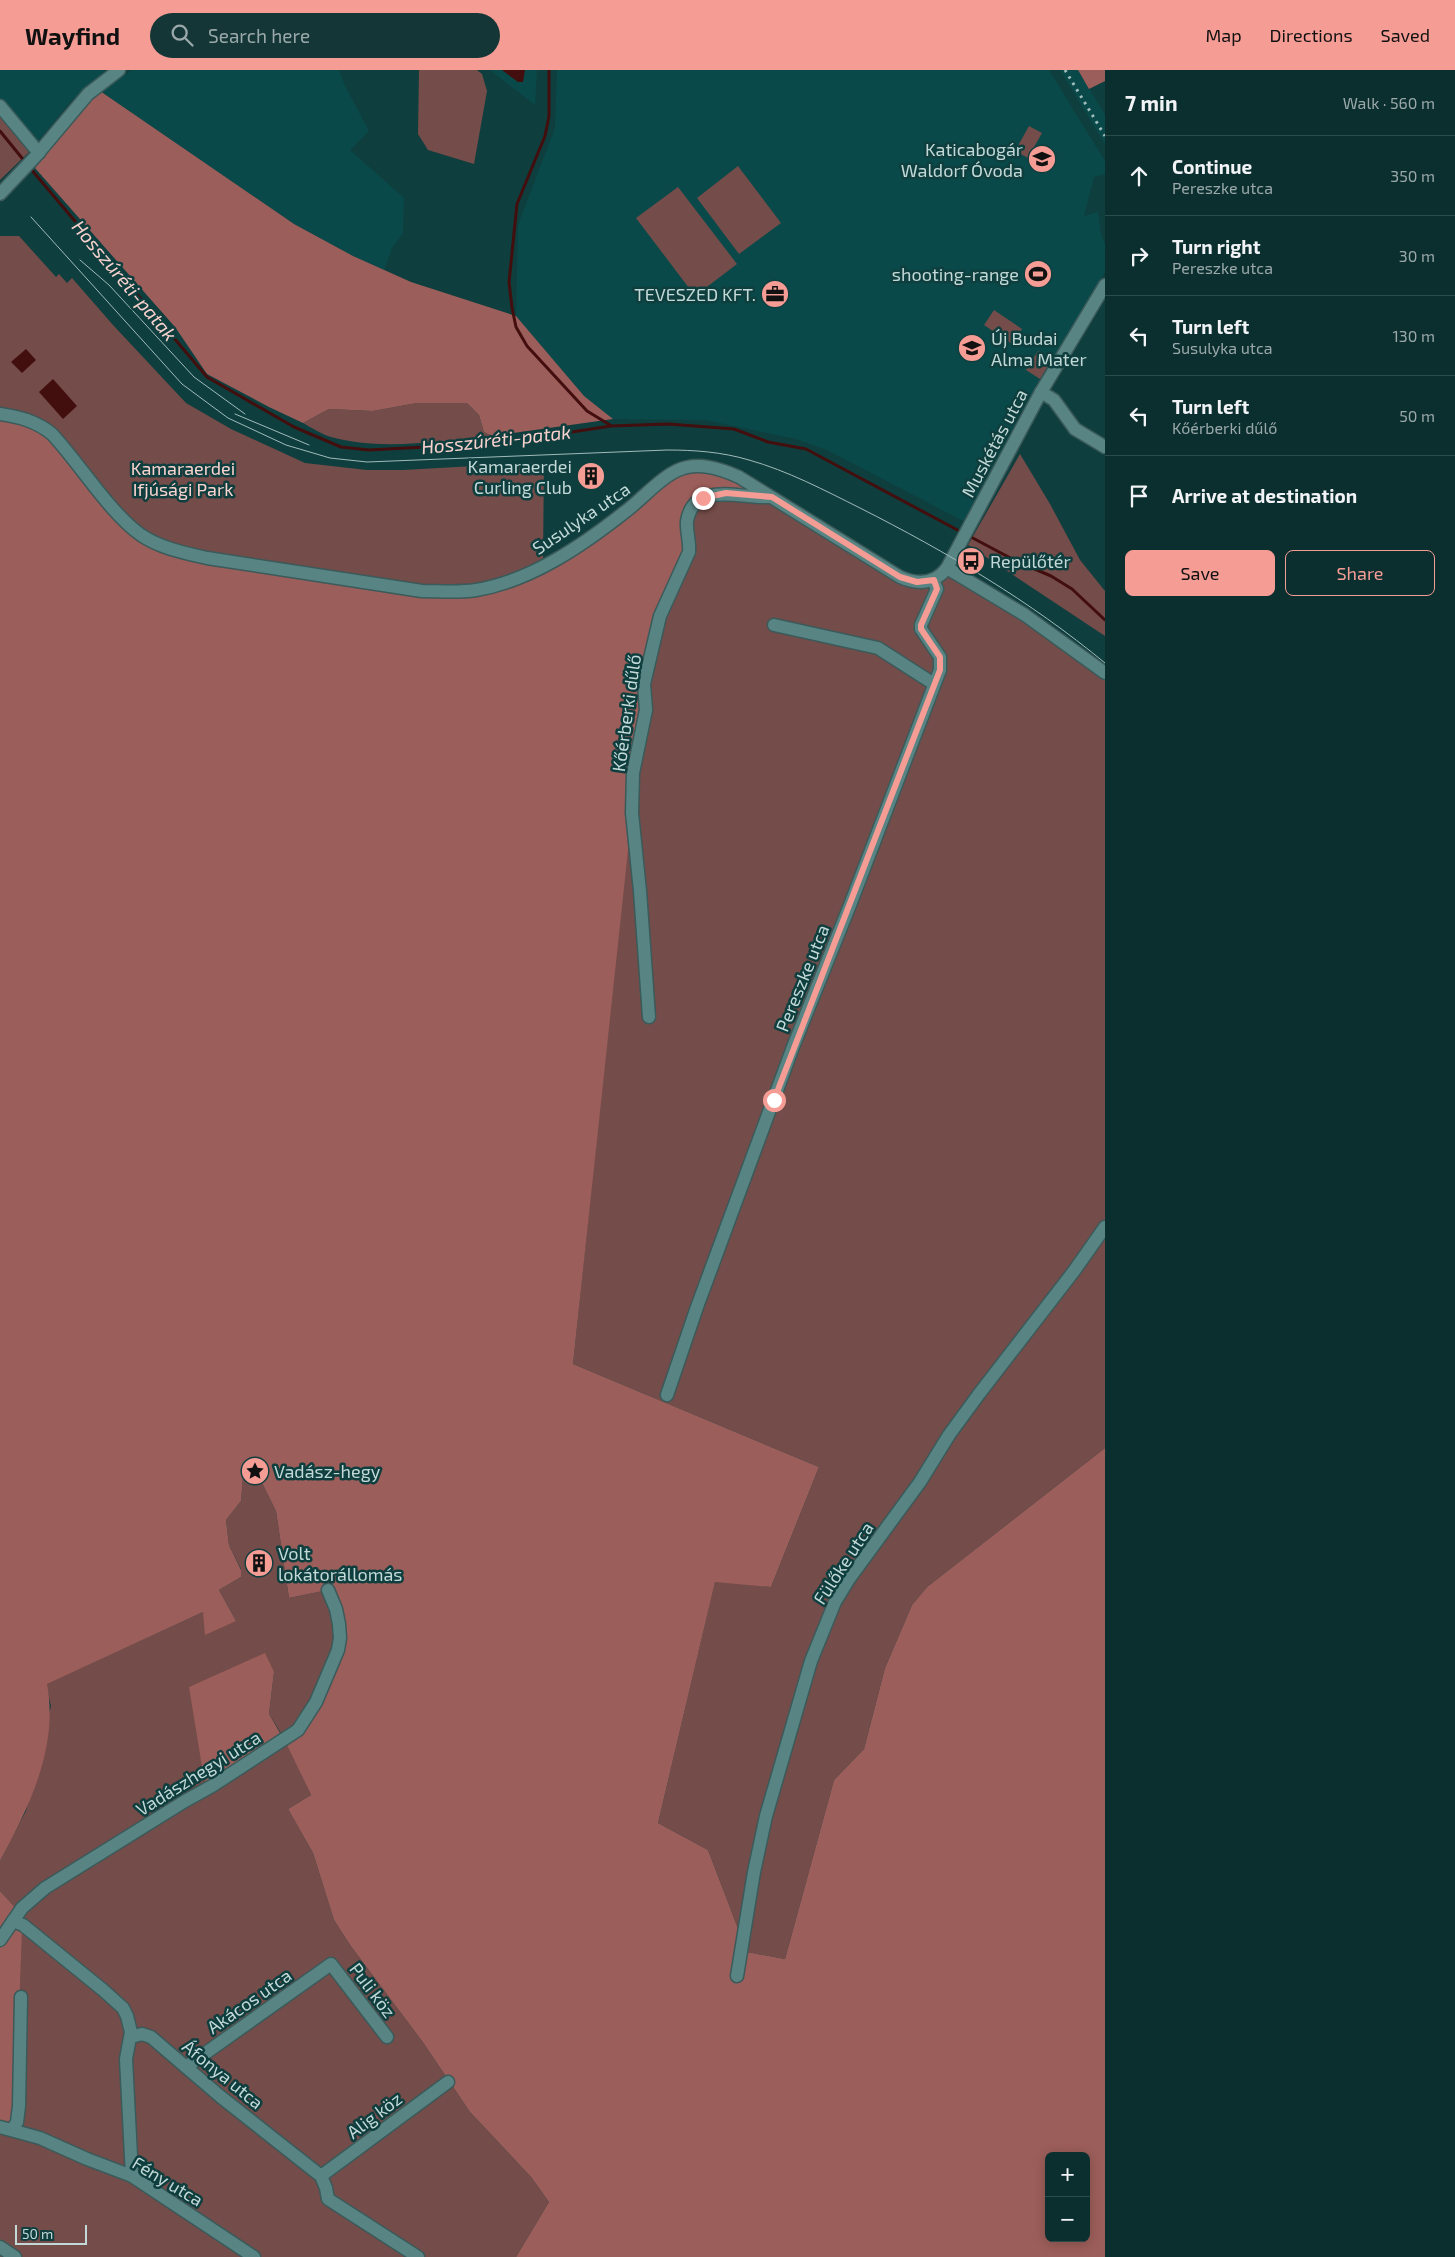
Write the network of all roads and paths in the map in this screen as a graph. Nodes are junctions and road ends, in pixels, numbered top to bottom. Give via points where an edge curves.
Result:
1 (119, 70) edge
2 (0, 106) edge
3 (35, 157) junction
4 (0, 194) edge
5 (1105, 285) edge
6 (1041, 392) junction
7 (0, 414) edge
8 (1105, 447) edge
9 (772, 497) junction
10 (947, 568) junction
11 (934, 580) junction
12 (774, 625) dead end
13 (1105, 673) edge
14 (934, 684) junction
15 (649, 1017) dead end
16 (1105, 1227) edge
17 (667, 1395) dead end
18 (328, 1590) dead end
19 (13, 1920) junction
20 (0, 1940) edge
21 (331, 1964) joint
22 (737, 1976) dead end
23 (21, 1996) dead end
24 (131, 2037) junction
25 (387, 2037) dead end
26 (186, 2067) junction
27 (448, 2082) dead end
28 (6, 2129) edge
29 (132, 2176) junction
30 (321, 2176) junction
31 (0, 2247) edge
32 (15, 2257) edge
33 (254, 2257) edge
34 (418, 2257) edge

1 - 3 street via 88,94
2 - 3 street
3 - 4 street
5 - 6 street, Muskétás utca
6 - 8 street via 1054,400 1075,429
6 - 10 street, Muskétás utca
7 - 9 street, Susulyka utca via 22,418 44,428 129,524 143,536 167,548 207,558 422,590 475,590 494,586 542,566 624,513 667,476 686,467 725,470
9 - 11 street, Susulyka utca via 900,577 917,582
9 - 15 street, Kőérberki dűlő via 726,493 703,498 694,504 687,522 690,552 660,616 644,684 646,710 634,773 632,813
10 - 11 street
10 - 13 street via 1024,615
11 - 14 street, Pereszke utca via 937,589 921,629 940,657 940,670
12 - 14 street via 878,648
14 - 17 street, Pereszke utca via 793,1047
16 - 22 street, Fülőke utca via 959,1422 835,1602 811,1661 766,1816
18 - 19 street, Vadászhegyi utca via 339,1624 338,1650 316,1702 298,1730 45,1888
19 - 20 street, Vadászhegyi utca
19 - 24 street via 123,2008 130,2023
21 - 25 street, Puli köz
21 - 26 street, Akácos utca
23 - 28 street via 17,2122
24 - 26 street, Áfonya utca via 151,2036
24 - 29 street via 126,2059
26 - 30 street, Áfonya utca
27 - 30 street, Alig köz
28 - 29 street, Fény utca via 40,2138
29 - 33 street, Fény utca
30 - 34 street via 328,2199
31 - 32 street

